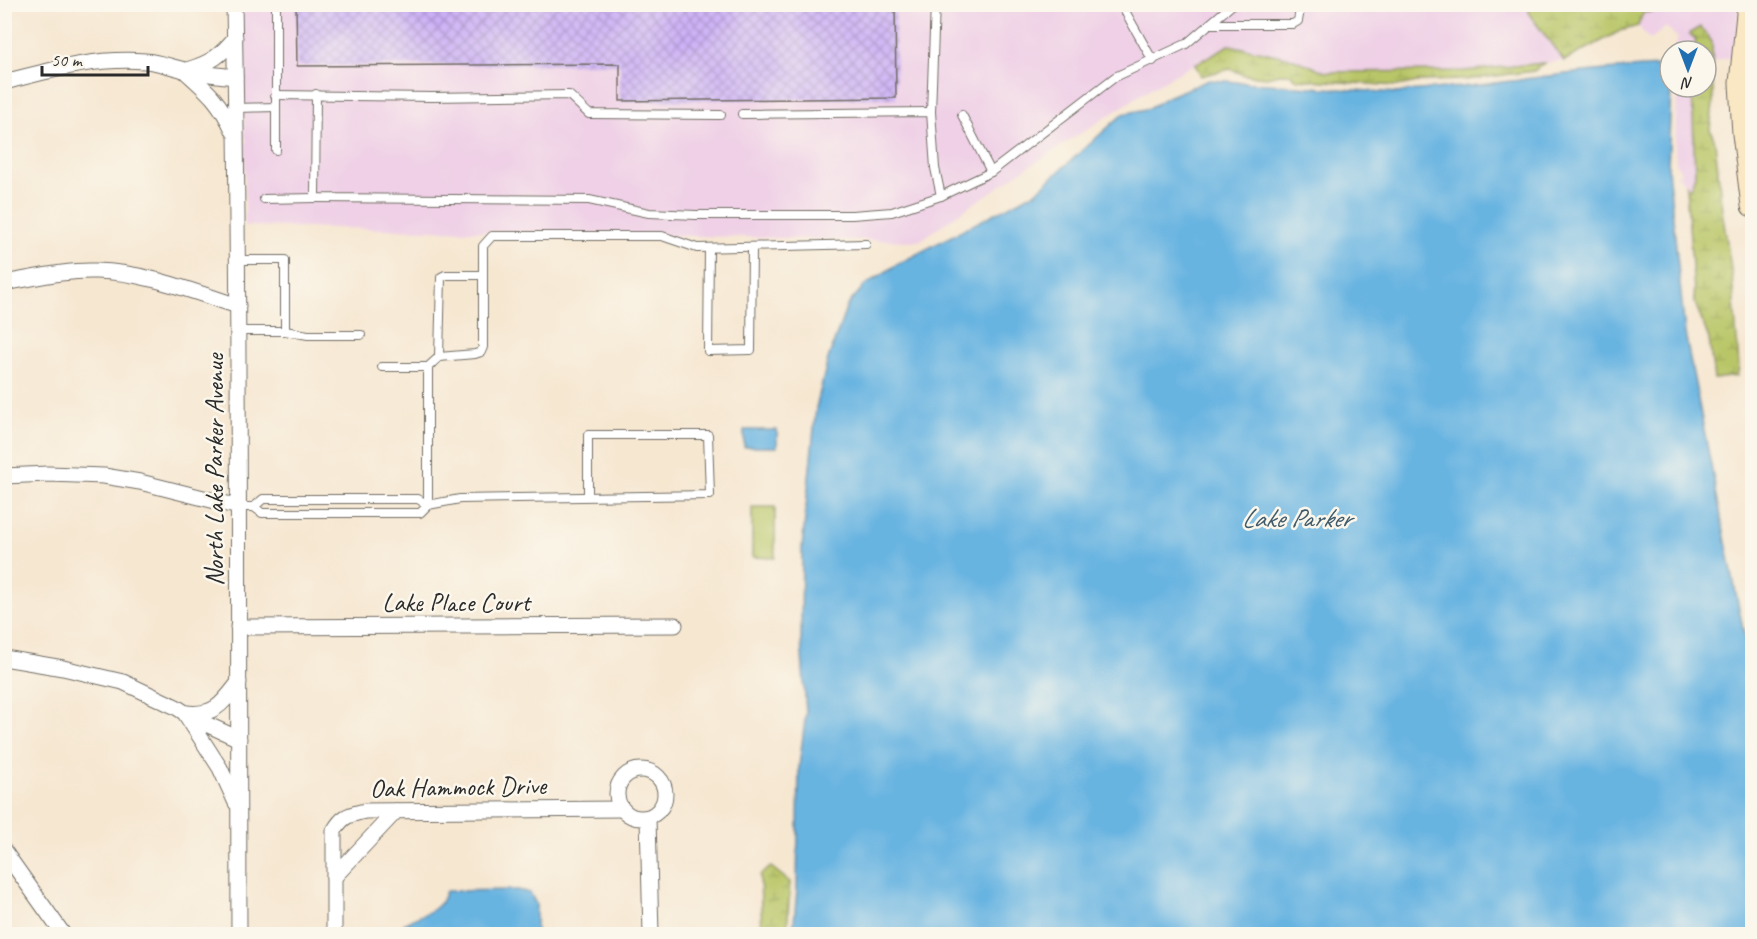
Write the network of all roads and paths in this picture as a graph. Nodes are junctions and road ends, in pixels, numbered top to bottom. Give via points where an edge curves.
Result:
1 (234, 4) edge
2 (276, 4) edge
3 (934, 4) edge
4 (1121, 4) edge
5 (1233, 4) edge
6 (1301, 4) edge
7 (1748, 4) edge
8 (1210, 24) junction
9 (235, 38) junction
10 (1153, 61) junction
11 (184, 70) junction
12 (235, 77) junction
13 (4, 82) edge
14 (316, 94) junction
15 (275, 95) junction
16 (237, 108) junction
17 (276, 108) junction
18 (931, 111) junction
19 (742, 114) dead end
20 (721, 115) dead end
21 (962, 115) dead end
22 (237, 138) junction
23 (276, 150) dead end
24 (991, 172) junction
25 (941, 196) junction
26 (315, 198) junction
27 (264, 199) dead end
28 (1752, 206) edge
29 (866, 244) dead end
30 (752, 247) junction
31 (709, 248) junction
32 (238, 260) junction
33 (483, 275) junction
34 (4, 283) edge
35 (238, 306) junction
36 (238, 331) junction
37 (285, 331) junction
38 (361, 335) dead end
39 (439, 357) junction
40 (382, 367) dead end
41 (428, 368) junction
42 (4, 476) edge
43 (588, 496) junction
44 (428, 505) junction
45 (246, 507) junction
46 (675, 625) dead end
47 (238, 627) junction
48 (4, 658) edge
49 (239, 682) junction
50 (184, 712) junction
51 (239, 739) junction
52 (239, 809) junction
53 (622, 809) junction
54 (396, 811) junction
55 (648, 818) junction
56 (4, 851) edge
57 (334, 877) junction
58 (63, 934) edge
59 (239, 934) edge
60 (334, 934) edge
61 (651, 934) edge

1 - 9 street, North Lake Parker Avenue
2 - 15 lane
3 - 18 lane
4 - 10 lane
5 - 8 lane
6 - 8 lane via 1298,21 1293,24
7 - 28 street via 1740,83
8 - 10 lane via 1186,44
9 - 11 street via 213,61
9 - 12 street, North Lake Parker Avenue
10 - 24 lane via 1116,77
11 - 12 street
11 - 13 street via 169,64 119,59
11 - 22 street via 225,111
12 - 16 street, North Lake Parker Avenue
14 - 15 lane
14 - 20 lane via 569,95 589,114
14 - 26 lane
15 - 17 lane
16 - 17 lane
16 - 22 street, North Lake Parker Avenue
17 - 23 lane
18 - 19 lane
18 - 25 lane
21 - 24 lane
22 - 32 street, North Lake Parker Avenue
24 - 25 lane
25 - 26 lane via 892,212 852,215 649,213 589,200 558,199
26 - 27 lane
29 - 30 lane
30 - 31 lane
30 - 31 lane via 750,350 729,351 708,351
31 - 33 lane via 662,236 492,236 483,246
32 - 35 street, North Lake Parker Avenue
32 - 37 lane via 285,260
33 - 39 lane via 481,352
33 - 39 lane via 441,277
34 - 35 street via 96,271 144,276
35 - 36 street, North Lake Parker Avenue
36 - 37 lane
36 - 45 street, North Lake Parker Avenue
37 - 38 lane
39 - 41 lane
40 - 41 lane
41 - 44 lane
42 - 45 street via 104,476
43 - 43 lane via 710,495 708,435 588,435
43 - 44 lane via 460,499
44 - 45 lane via 418,499 262,499
44 - 45 lane via 420,513 345,514 262,513
45 - 47 street, North Lake Parker Avenue
46 - 47 street, Lake Place Court
47 - 49 street, North Lake Parker Avenue
48 - 50 street via 123,681
49 - 50 street via 212,710
49 - 51 street, North Lake Parker Avenue
50 - 51 street
50 - 52 street via 220,768
51 - 52 street, North Lake Parker Avenue
52 - 59 street, North Lake Parker Avenue
53 - 54 street, Oak Hammock Drive
53 - 55 street via 633,818
53 - 55 street via 616,795 621,780 633,771 649,771 661,780 666,795 661,809
54 - 57 street
54 - 57 street, Oak Hammock Drive via 365,811 340,820 334,831
55 - 61 street
56 - 58 street
57 - 60 street, Oak Hammock Drive

